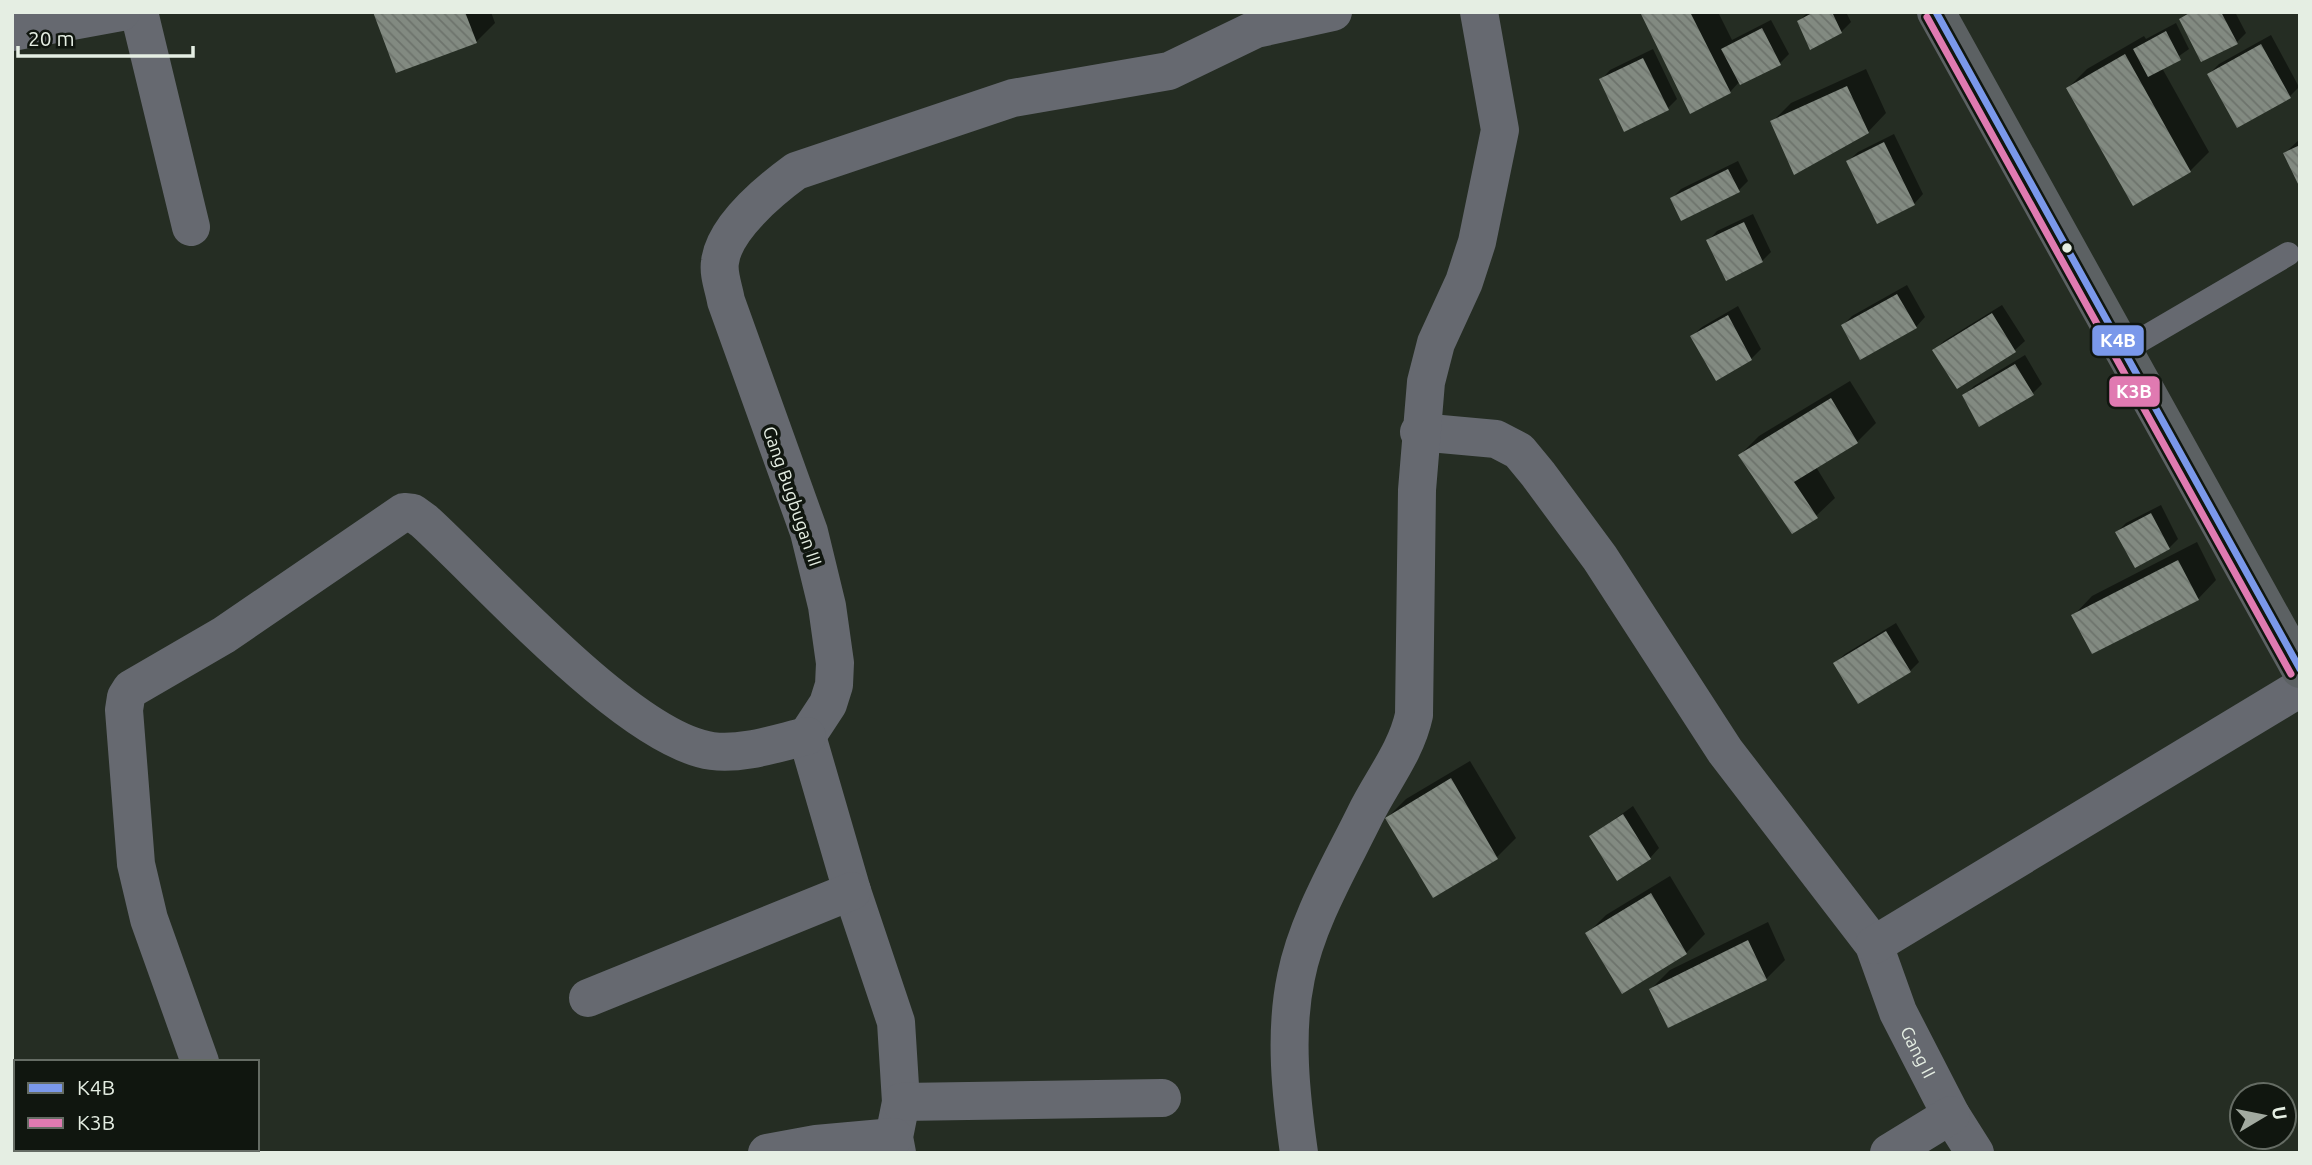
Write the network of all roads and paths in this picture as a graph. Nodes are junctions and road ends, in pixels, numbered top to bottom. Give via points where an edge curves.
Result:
1 (121, 12) edge
2 (139, 12) edge
3 (1333, 12) edge
4 (1479, 12) edge
5 (1936, 12) edge
6 (12, 32) edge
7 (191, 227) dead end
8 (2288, 254) dead end
9 (2122, 351) junction
10 (1419, 432) junction
11 (2300, 669) edge
12 (2300, 688) edge
13 (807, 736) junction
14 (852, 891) junction
15 (1874, 945) junction
16 (588, 998) dead end
17 (199, 1060) edge
18 (1162, 1098) dead end
19 (1951, 1115) junction
20 (897, 1131) edge
21 (767, 1153) edge
22 (1299, 1153) edge
23 (1889, 1153) edge
24 (1975, 1153) edge

1 - 6 street
2 - 7 street
3 - 13 street, Gang Bugbugan III via 1256,29 1169,71 1013,98 796,171 767,192 727,241 719,264 730,313 809,532 827,606 834,685 828,704
4 - 10 street via 1500,130 1477,242 1436,344
5 - 9 main road
8 - 9 lane
9 - 11 main road
10 - 15 street, Gang II via 1496,439 1519,451 1600,558 1725,751
10 - 22 street via 1414,715 1410,732 1338,870 1296,975 1289,1049
12 - 15 street
13 - 14 street
13 - 17 street via 728,752 688,744 599,687 424,521 404,512 125,697 136,864 149,919
14 - 16 street
14 - 20 street via 896,1021
15 - 19 street, Gang II via 1898,1012
18 - 20 street
19 - 23 street
19 - 24 street, Gang II
20 - 21 street

